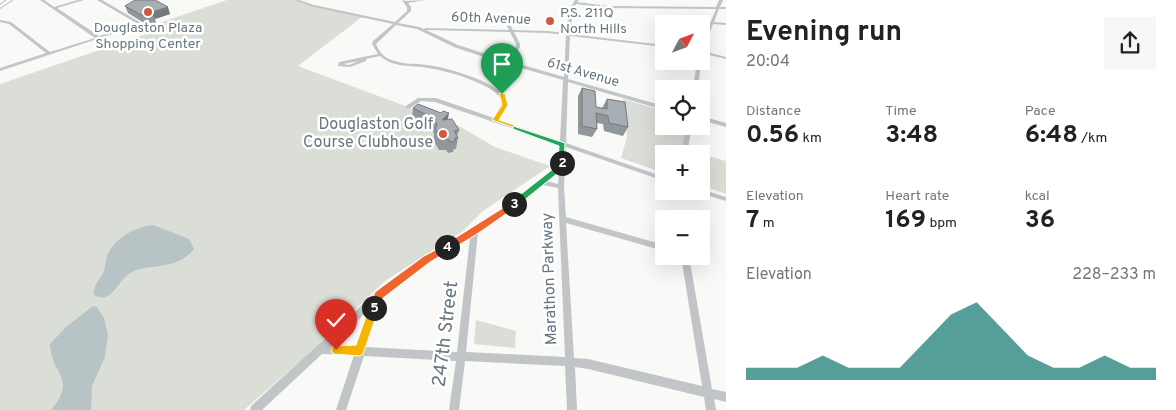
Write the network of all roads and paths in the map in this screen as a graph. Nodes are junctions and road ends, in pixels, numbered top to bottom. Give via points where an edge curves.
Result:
1 (10, 0) edge
2 (42, 0) edge
3 (82, 0) edge
4 (99, 0) edge
5 (296, 0) edge
6 (423, 0) edge
7 (721, 0) edge
8 (405, 1) edge
9 (576, 2) edge
10 (0, 7) edge
11 (53, 8) junction
12 (717, 8) junction
13 (726, 8) edge
14 (502, 15) dead end
15 (0, 21) edge
16 (712, 23) junction
17 (395, 24) junction
18 (726, 24) edge
19 (418, 28) junction
20 (710, 28) edge
21 (437, 29) junction
22 (513, 32) junction
23 (431, 33) junction
24 (568, 34) junction
25 (98, 38) junction
26 (655, 45) edge
27 (50, 54) junction
28 (710, 54) edge
29 (380, 55) junction
30 (726, 58) edge
31 (364, 60) dead end
32 (506, 62) junction
33 (0, 70) edge
34 (566, 80) junction
35 (655, 105) edge
36 (408, 107) dead end
37 (495, 120) junction
38 (710, 121) edge
39 (726, 125) edge
40 (562, 144) junction
41 (561, 166) junction
42 (655, 176) edge
43 (542, 182) junction
44 (560, 186) junction
45 (710, 194) edge
46 (726, 200) edge
47 (563, 219) junction
48 (474, 232) junction
49 (655, 245) edge
50 (687, 265) edge
51 (379, 295) junction
52 (320, 349) junction
53 (360, 351) junction
54 (461, 356) junction
55 (569, 362) junction
56 (708, 393) junction
57 (726, 397) edge
58 (255, 410) edge
59 (340, 410) edge
60 (454, 410) edge
61 (572, 410) edge
62 (711, 410) edge

1 - 10 main road
2 - 11 street
3 - 11 street
4 - 25 street via 141,24
5 - 17 street, 61st Avenue
6 - 8 street
7 - 12 street
8 - 17 street via 409,11
9 - 12 street via 608,6
9 - 24 street, Marathon Parkway via 571,10
11 - 25 street
12 - 13 street
12 - 16 street
14 - 22 street
15 - 27 street via 10,23
16 - 18 street
16 - 20 street
17 - 19 street, 61st Avenue
17 - 29 street via 374,44
19 - 21 street, 60th Avenue
19 - 23 street, 61st Avenue
21 - 22 street, 60th Avenue
21 - 23 street, 60th Avenue
22 - 24 street, 60th Avenue
22 - 32 street via 518,47
23 - 32 street, 61st Avenue via 456,46
24 - 26 street, 60th Avenue
24 - 34 street, Marathon Parkway
25 - 27 street
27 - 33 street
28 - 30 street
29 - 31 street
29 - 37 street via 490,86 505,100
32 - 34 street, 61st Avenue
34 - 35 street, 61st Avenue
34 - 40 street, Marathon Parkway
36 - 37 street via 420,99 436,100
37 - 40 street
38 - 39 street
40 - 41 street, Marathon Parkway
40 - 42 street
41 - 43 street
41 - 44 street, Marathon Parkway
43 - 44 street
43 - 48 street
44 - 47 street, Marathon Parkway
45 - 46 street
47 - 49 street
47 - 55 street, Marathon Parkway
48 - 51 street via 427,259
48 - 54 street, 247th Street
50 - 56 street
51 - 52 street
51 - 53 street
52 - 53 street
52 - 58 street
53 - 54 street
53 - 59 street
54 - 55 street
54 - 60 street, 247th Street
55 - 56 street
55 - 61 street, Marathon Parkway
56 - 57 street
56 - 62 street

